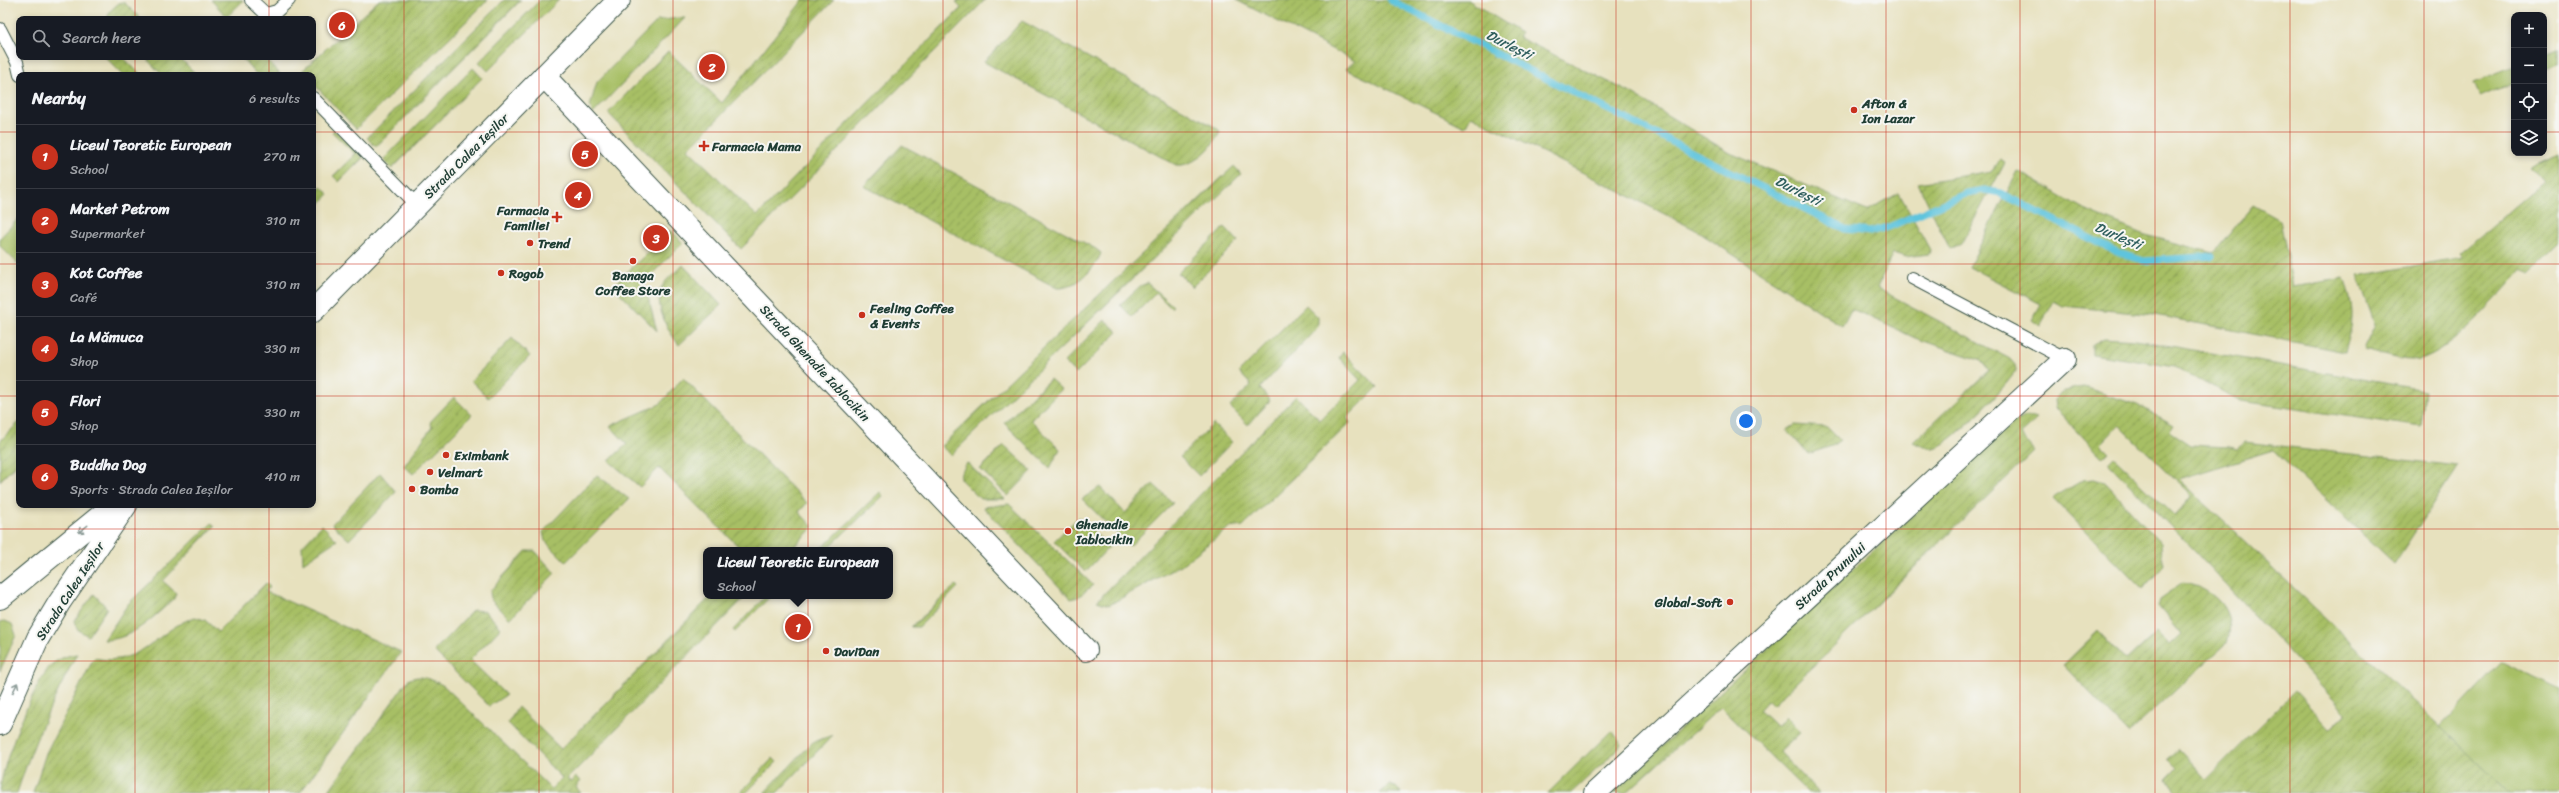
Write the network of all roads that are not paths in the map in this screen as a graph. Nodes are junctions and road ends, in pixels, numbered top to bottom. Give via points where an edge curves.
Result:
1 (251, 0) edge
2 (289, 0) edge
3 (619, 0) edge
4 (0, 29) edge
5 (19, 72) edge
6 (544, 76) junction
7 (316, 101) edge
8 (417, 205) junction
9 (1912, 278) dead end
10 (316, 308) edge
11 (2065, 359) joint
12 (110, 508) edge
13 (124, 508) edge
14 (0, 598) edge
15 (1086, 650) dead end
16 (0, 724) edge
17 (1595, 793) edge

1 - 2 lane via 266,14 277,11
3 - 6 street, Strada Calea Ieșilor
4 - 5 lane
6 - 8 street, Strada Calea Ieșilor
6 - 15 street, Strada Ghenadie Iablocikin
7 - 8 lane
8 - 10 street, Strada Calea Ieșilor
9 - 11 lane
11 - 17 street, Strada Prunului
12 -> 14 street, Strada Calea Ieșilor
16 -> 13 street, Strada Calea Ieșilor via 38,638

